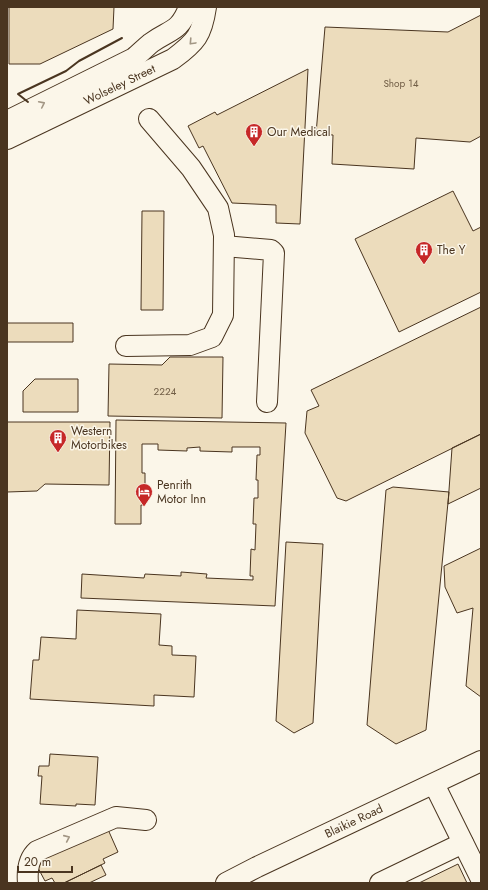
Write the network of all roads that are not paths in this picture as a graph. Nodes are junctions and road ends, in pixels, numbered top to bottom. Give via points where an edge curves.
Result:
1 (189, 7) edge
2 (206, 7) edge
3 (150, 119) dead end
4 (7, 121) edge
5 (7, 139) edge
6 (224, 246) junction
7 (126, 346) dead end
8 (267, 402) dead end
9 (481, 761) edge
10 (434, 784) junction
11 (146, 820) dead end
12 (463, 843) junction
13 (481, 879) edge
14 (28, 883) edge
15 (226, 883) edge
16 (380, 883) edge

4 -> 1 street, Wolseley Street via 134,58 152,42 171,33
2 -> 5 street, Wolseley Street via 204,26 196,39 173,59
3 - 6 street via 191,168 218,208
6 - 7 street via 223,315 212,337 190,346
6 - 8 street via 274,252
9 - 10 street, Blaikie Road
10 - 12 street
10 - 15 street, Blaikie Road
14 -> 11 street via 28,867 37,851 116,817
12 - 13 street
12 - 16 street

